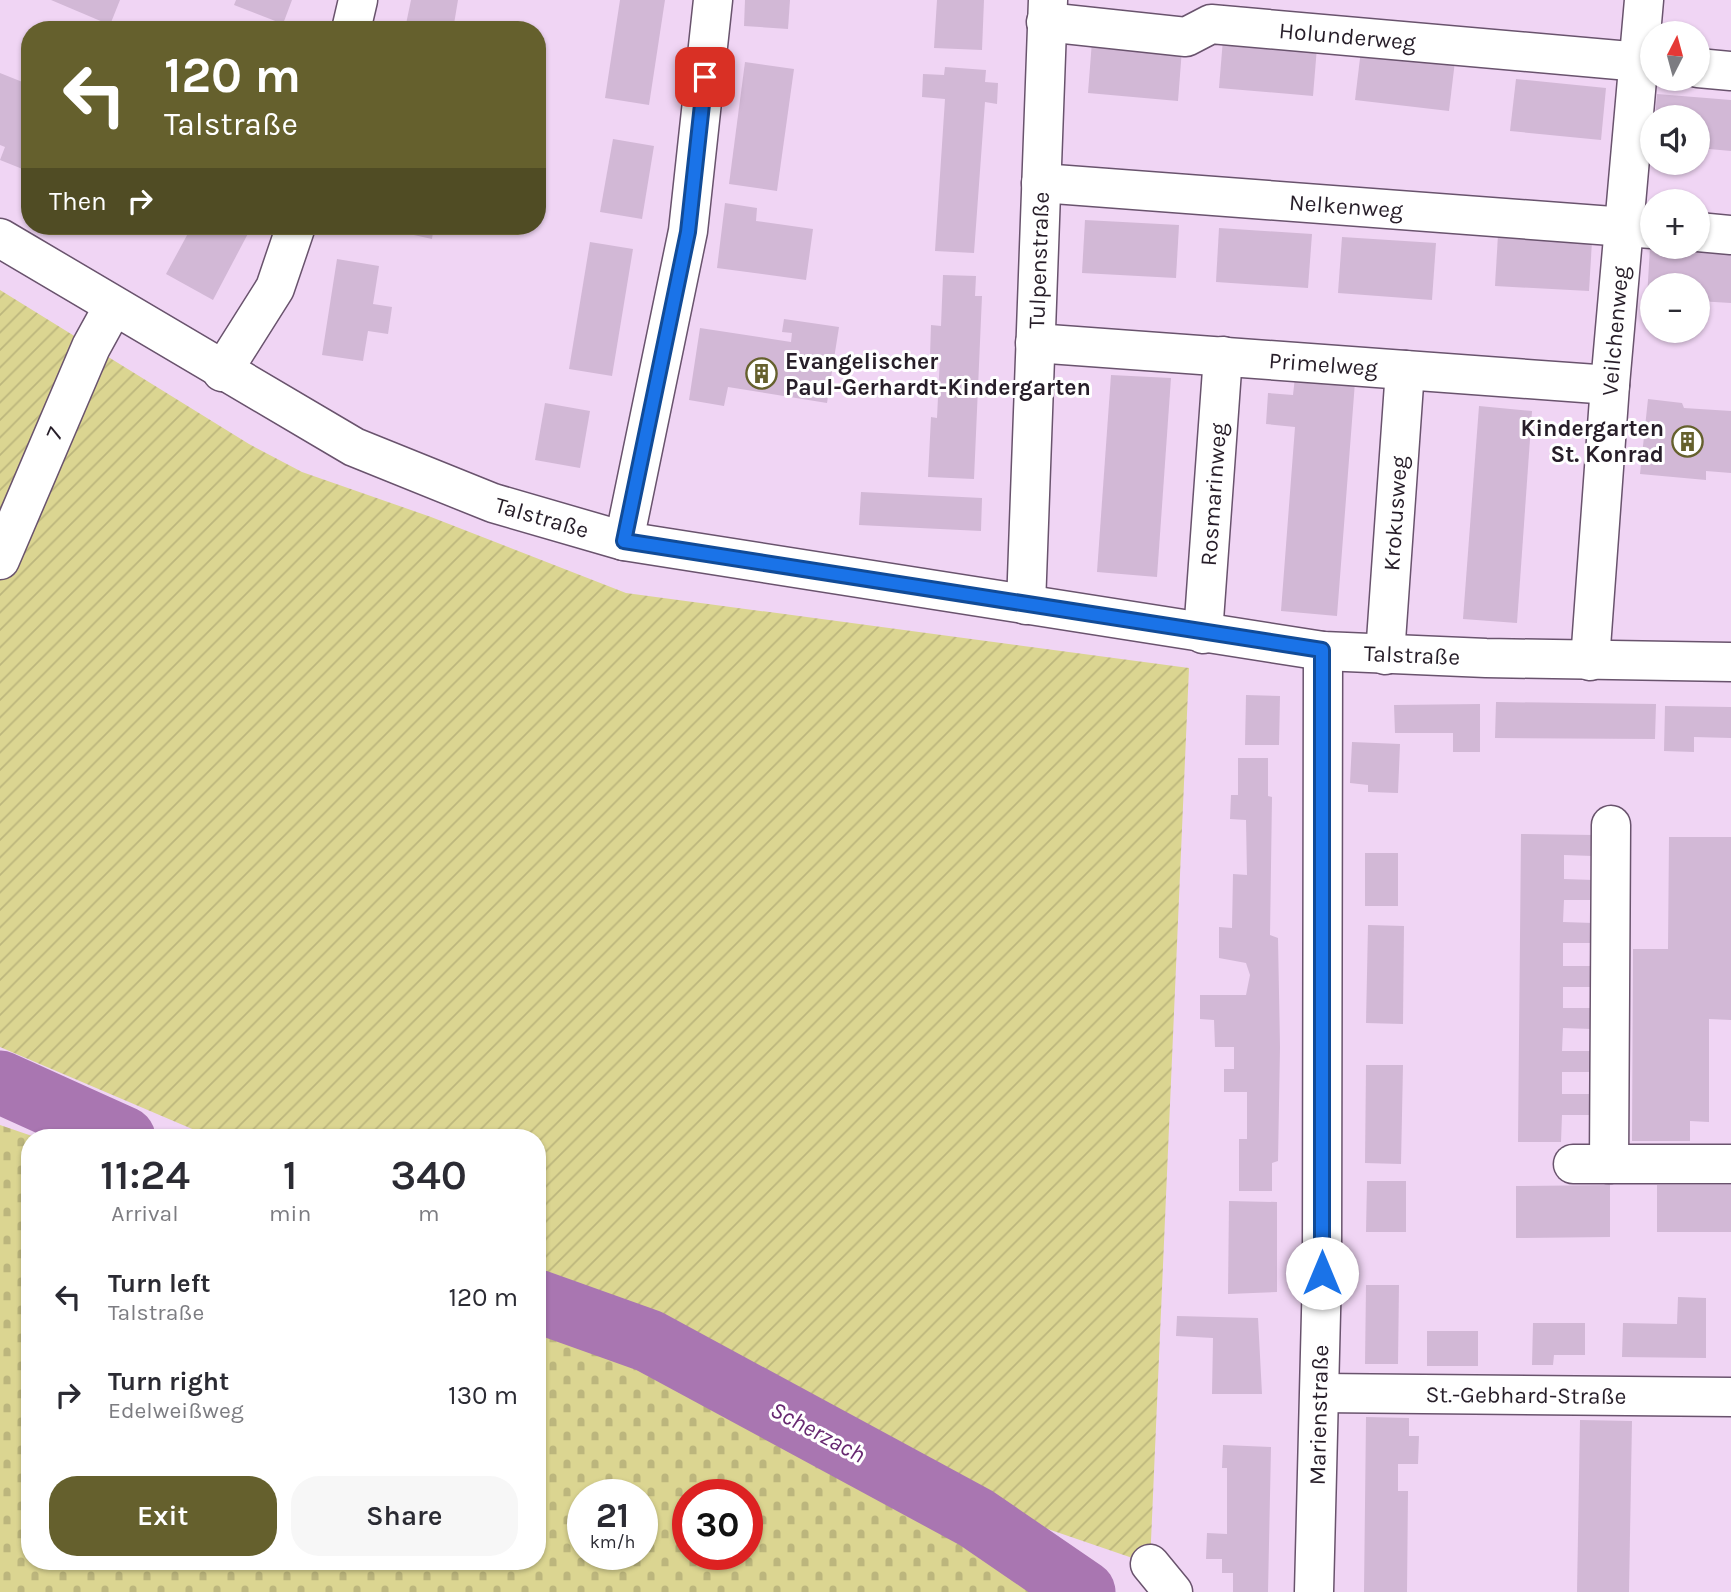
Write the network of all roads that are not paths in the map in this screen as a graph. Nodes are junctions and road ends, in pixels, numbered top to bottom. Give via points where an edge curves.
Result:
1 (358, 0) edge
2 (713, 0) edge
3 (1644, 0) edge
4 (1047, 11) edge
5 (353, 21) edge
6 (1644, 21) edge
7 (1640, 62) edge
8 (1710, 69) edge
9 (1731, 71) edge
10 (1644, 91) edge
11 (1041, 183) junction
12 (1638, 228) edge
13 (1710, 233) edge
14 (293, 235) edge
15 (1731, 235) edge
16 (0, 238) edge
17 (113, 307) junction
18 (1035, 343) junction
19 (1223, 356) junction
20 (1405, 370) junction
21 (222, 372) junction
22 (1610, 385) junction
23 (624, 541) junction
24 (0, 560) edge
25 (1026, 605) junction
26 (1203, 634) junction
27 (1322, 650) junction
28 (1385, 655) junction
29 (1590, 661) junction
30 (1731, 662) edge
31 (1611, 825) dead end
32 (1731, 1164) edge
33 (1321, 1393) junction
34 (1731, 1396) edge
35 (1314, 1592) edge

1 - 5 street
2 - 23 street via 688,232
3 - 6 street, Veilchenweg
4 - 7 street, Holunderweg via 1186,37 1211,24
4 - 11 street, Tulpenstraße
8 - 9 street
10 - 12 street, Veilchenweg
11 - 12 street, Nelkenweg
11 - 18 street, Tulpenstraße
12 - 22 street, Veilchenweg
13 - 15 street
14 - 21 street via 275,288
16 - 17 street, Talstraße
17 - 21 street, Talstraße
17 - 24 street, 7 via 91,347
18 - 19 street, Primelweg
18 - 25 street, Tulpenstraße
19 - 20 street, Primelweg
19 - 26 street, Rosmarinweg
20 - 22 street, Primelweg
20 - 28 street, Krokusweg
21 - 23 street, Talstraße via 354,447 493,503
22 - 29 street, Veilchenweg
23 - 25 street, Talstraße
25 - 26 street, Talstraße
26 - 27 street, Talstraße
27 - 28 street, Talstraße
27 - 33 street, Marienstraße
28 - 29 street, Talstraße
29 - 30 street, Talstraße
31 - 32 street via 1591,1164
33 - 34 street, St.-Gebhard-Straße
33 - 35 street, Marienstraße

